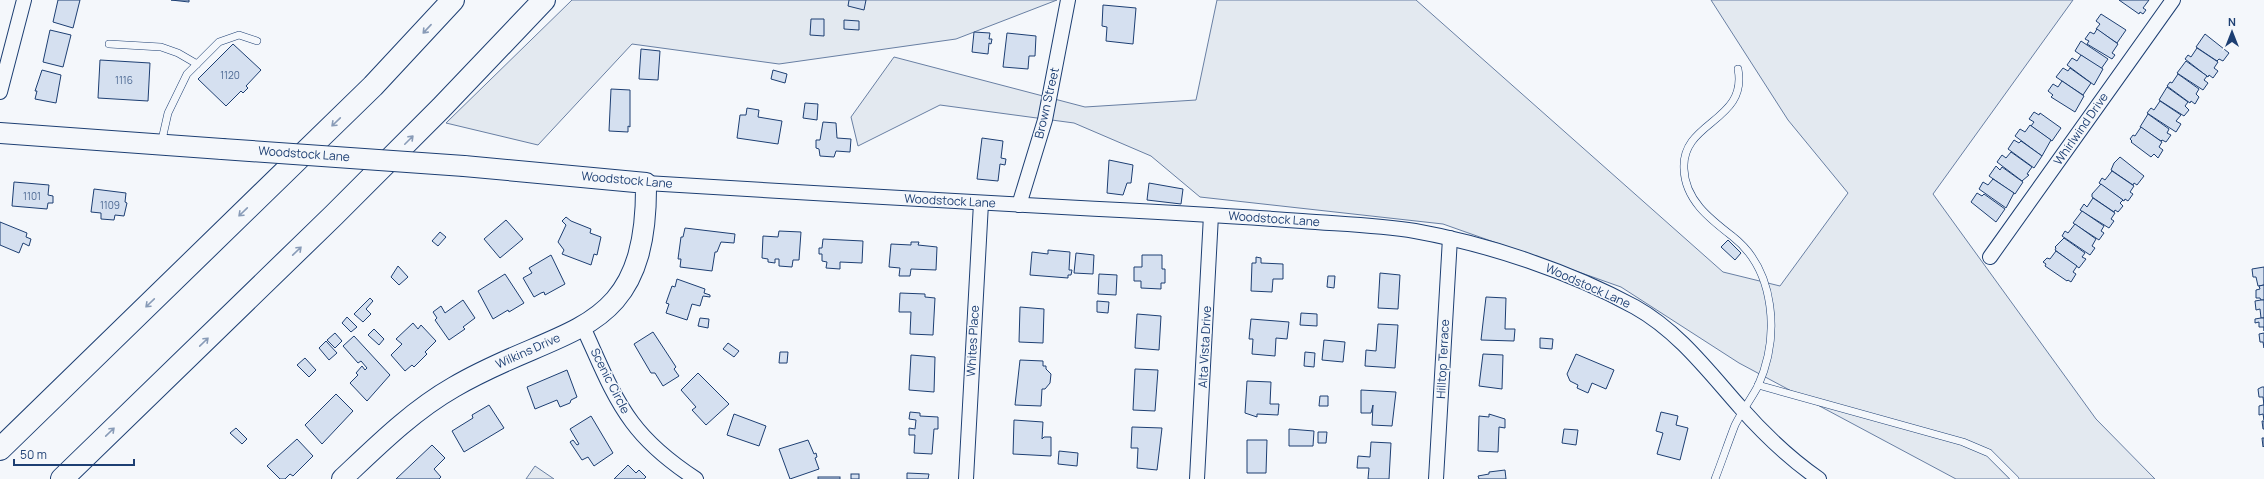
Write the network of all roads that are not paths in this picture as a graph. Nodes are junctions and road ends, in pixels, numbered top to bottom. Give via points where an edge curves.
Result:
1 (24, 0) edge
2 (453, 0) edge
3 (544, 0) edge
4 (1068, 0) edge
5 (2173, 0) edge
6 (256, 41) dead end
7 (109, 44) dead end
8 (197, 64) junction
9 (1738, 70) dead end
10 (0, 92) edge
11 (0, 133) edge
12 (161, 144) junction
13 (646, 182) junction
14 (980, 203) junction
15 (1019, 205) junction
16 (1210, 215) junction
17 (1450, 238) junction
18 (1990, 257) dead end
19 (583, 327) junction
20 (1758, 385) junction
21 (1743, 410) junction
22 (0, 449) edge
23 (62, 479) edge
24 (342, 479) edge
25 (696, 479) edge
26 (966, 479) edge
27 (1197, 479) edge
28 (1436, 479) edge
29 (1715, 479) edge
30 (1819, 479) edge
31 (2015, 479) edge

1 - 10 street
2 -> 22 highway via 373,86
23 -> 3 highway via 334,215
4 - 15 street, Brown Street via 1045,120
5 - 18 street, Whirlwind Drive
6 - 8 lane via 240,35 219,42
7 - 8 lane via 161,47
8 - 12 lane via 187,74 168,113
9 - 20 lane via 1739,89 1734,102 1694,137 1687,147 1684,171 1695,202 1706,216 1736,239 1762,273 1769,299 1770,334 1767,357
11 - 12 street, Woodstock Lane
12 - 13 street, Woodstock Lane, bridge
13 - 14 street, Woodstock Lane
13 - 19 street, Wilkins Drive via 643,240 628,285 601,316
14 - 15 street, Woodstock Lane
14 - 26 street, Whites Place
15 - 16 street, Woodstock Lane
16 - 17 street, Woodstock Lane via 1413,231
16 - 27 street, Alta Vista Drive
17 - 21 street, Woodstock Lane via 1528,260 1634,306 1674,335
17 - 28 street, Hilltop Terrace
19 - 24 street, Wilkins Drive via 492,367 454,387 420,409 389,434
19 - 25 street, Scenic Circle via 617,400 631,422 645,438
20 - 21 lane
20 - 31 lane via 1963,442 1989,453
21 - 29 lane
21 - 30 street, Woodstock Lane via 1788,455

